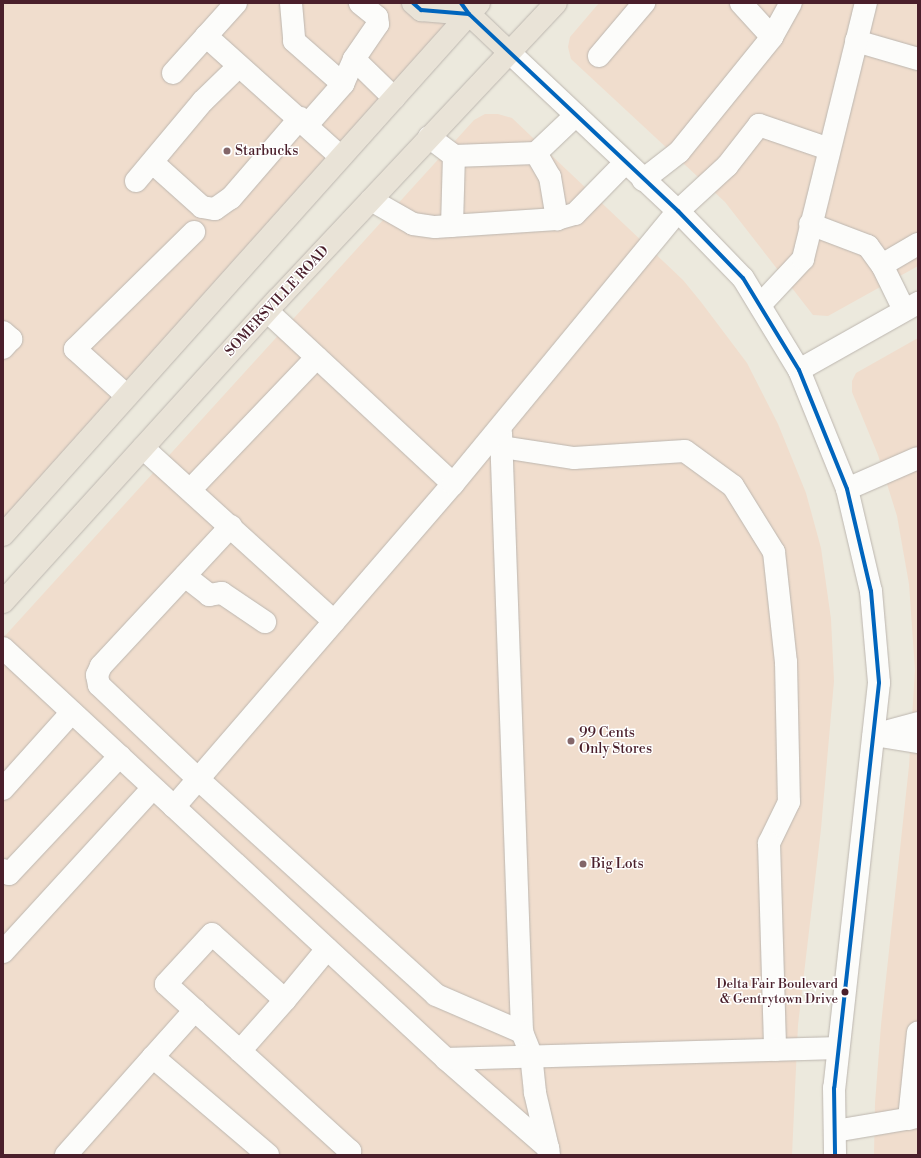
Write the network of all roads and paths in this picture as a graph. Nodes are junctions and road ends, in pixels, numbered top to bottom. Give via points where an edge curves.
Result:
1 (236, 3) edge
2 (292, 3) edge
3 (360, 3) edge
4 (413, 3) edge
5 (556, 3) edge
6 (644, 3) edge
7 (741, 3) edge
8 (791, 3) edge
9 (866, 3) edge
10 (470, 7) edge
11 (206, 36) junction
12 (772, 37) junction
13 (856, 41) junction
14 (509, 52) junction
15 (599, 56) dead end
16 (354, 59) junction
17 (918, 59) edge
18 (239, 66) junction
19 (173, 73) dead end
20 (343, 84) junction
21 (394, 98) junction
22 (576, 116) junction
23 (303, 122) junction
24 (429, 137) junction
25 (829, 149) junction
26 (536, 153) junction
27 (341, 156) junction
28 (454, 156) junction
29 (153, 163) junction
30 (625, 163) junction
31 (643, 180) junction
32 (136, 181) dead end
33 (371, 200) junction
34 (678, 211) junction
35 (557, 219) junction
36 (810, 224) junction
37 (452, 226) junction
38 (194, 232) dead end
39 (918, 244) edge
40 (882, 265) junction
41 (760, 305) junction
42 (911, 306) edge
43 (267, 311) junction
44 (3, 332) edge
45 (3, 348) edge
46 (317, 357) junction
47 (799, 370) junction
48 (127, 396) junction
49 (501, 437) junction
50 (144, 448) junction
51 (918, 458) edge
52 (453, 484) junction
53 (191, 489) junction
54 (847, 489) junction
55 (231, 526) junction
56 (3, 535) edge
57 (185, 576) junction
58 (3, 602) edge
59 (334, 621) junction
60 (265, 622) dead end
61 (3, 648) edge
62 (72, 712) junction
63 (918, 723) edge
64 (874, 735) junction
65 (918, 742) edge
66 (120, 756) junction
67 (198, 779) junction
68 (153, 788) junction
69 (3, 789) edge
70 (174, 807) junction
71 (3, 870) edge
72 (327, 949) junction
73 (3, 952) edge
74 (285, 1000) junction
75 (195, 1010) junction
76 (522, 1032) junction
77 (918, 1032) edge
78 (838, 1048) junction
79 (775, 1050) junction
80 (240, 1052) junction
81 (531, 1054) junction
82 (153, 1057) junction
83 (446, 1059) junction
84 (914, 1118) edge
85 (835, 1131) junction
86 (549, 1152) edge
87 (66, 1155) edge
88 (268, 1155) edge
89 (350, 1155) edge
90 (835, 1155) edge

1 - 11 street
2 - 20 street via 294,41
3 - 16 street via 377,17 378,24
4 - 10 main road via 421,10
5 - 14 main road, SOMERSVILLE ROAD
6 - 15 street
7 - 12 street
8 - 12 street
9 - 13 street
10 - 14 main road
10 - 21 main road
11 - 18 street
11 - 19 street
12 - 31 street via 679,152
13 - 17 street
13 - 25 street
14 - 22 street
14 - 24 main road, SOMERSVILLE ROAD
16 - 20 street
16 - 21 street
18 - 23 street
18 - 29 street via 203,100
20 - 23 street
21 - 27 main road
22 - 26 street
22 - 30 street
23 - 27 street
23 - 29 street via 231,198 215,209 202,207
24 - 28 street
24 - 33 main road, SOMERSVILLE ROAD
25 - 34 street via 759,125 727,166
25 - 36 street
26 - 28 street
26 - 35 street via 550,177
27 - 48 main road
28 - 37 street
29 - 32 street
30 - 31 street
30 - 35 street via 575,214
31 - 34 street
33 - 37 street via 413,224
33 - 43 main road, SOMERSVILLE ROAD
34 - 41 street via 743,278
34 - 49 street
35 - 37 street
36 - 40 street via 868,246
36 - 41 street via 803,258
38 - 48 street via 75,349
39 - 40 street
40 - 42 street
41 - 47 street
42 - 47 street
43 - 46 street
43 - 50 main road, SOMERSVILLE ROAD
44 - 45 street via 10,339
46 - 52 street
46 - 53 street
47 - 54 street
48 - 56 main road
49 - 52 street
49 - 76 street
49 - 79 street via 574,458 684,451 733,486 774,552 786,662 789,802 769,843
50 - 53 street
50 - 58 main road, SOMERSVILLE ROAD
51 - 54 street
52 - 59 street
53 - 55 street
54 - 64 street via 871,591 879,683
55 - 57 street
55 - 59 street
57 - 60 street via 209,594 222,594
57 - 67 street via 101,666 98,675 99,685
59 - 67 street
61 - 62 street
62 - 66 street
62 - 69 street
63 - 64 street
64 - 65 street
64 - 78 street
66 - 68 street
66 - 71 street via 9,874
67 - 70 street
67 - 76 street via 436,995
68 - 70 street
68 - 73 street
70 - 72 street
72 - 74 street
72 - 83 street
74 - 75 street via 212,934 166,984
74 - 80 street
75 - 80 street
75 - 82 street
76 - 81 street
77 - 84 street
78 - 79 street
78 - 85 street via 834,1088
79 - 81 street
80 - 89 street via 350,1151
81 - 83 street
81 - 86 street via 535,1093
82 - 87 street
82 - 88 street
83 - 86 street
84 - 85 street
85 - 90 street

